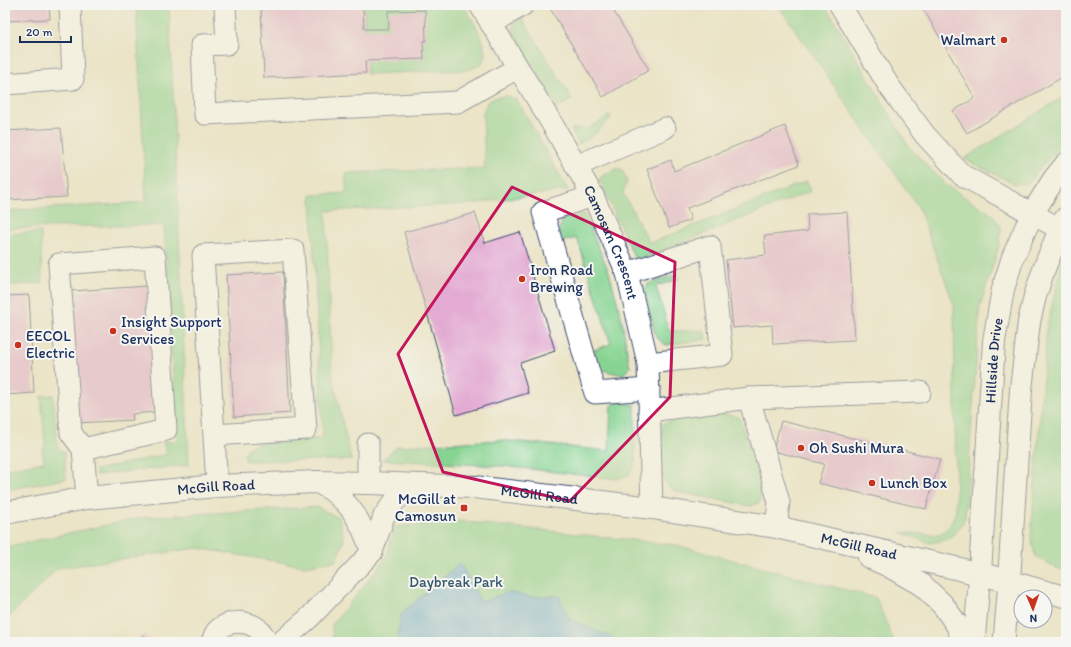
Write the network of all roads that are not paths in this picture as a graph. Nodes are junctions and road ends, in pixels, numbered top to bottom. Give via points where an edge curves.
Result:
1 (70, 5) edge
2 (225, 5) edge
3 (480, 5) edge
4 (523, 5) edge
5 (840, 5) edge
6 (491, 24) junction
7 (517, 68) junction
8 (5, 84) edge
9 (665, 128) dead end
10 (1066, 164) edge
11 (576, 166) junction
12 (593, 196) junction
13 (1032, 214) junction
14 (1063, 224) edge
15 (627, 274) junction
16 (648, 363) junction
17 (649, 389) junction
18 (920, 392) dead end
19 (749, 398) junction
20 (649, 411) junction
21 (214, 435) junction
22 (368, 444) dead end
23 (83, 449) junction
24 (317, 482) junction
25 (368, 482) junction
26 (427, 485) junction
27 (217, 486) junction
28 (87, 498) junction
29 (652, 508) junction
30 (5, 513) edge
31 (776, 527) junction
32 (829, 539) junction
33 (372, 552) junction
34 (980, 573) junction
35 (1009, 581) junction
36 (1066, 597) edge
37 (212, 642) edge
38 (266, 642) edge
39 (281, 642) edge
40 (963, 642) edge
41 (974, 642) edge
42 (1004, 642) edge

1 - 8 street via 73,79
2 - 7 street via 227,44 202,45 205,114 458,102
3 - 6 street, Camosun Crescent
4 - 6 street
5 - 13 street via 889,86 925,135 962,175
6 - 7 street, Camosun Crescent
7 - 11 street, Camosun Crescent
9 - 11 street
10 - 13 main road, Hillside Drive
11 - 12 street, Camosun Crescent
12 - 15 street, Camosun Crescent
12 - 17 street via 543,212 595,393
13 - 14 street
13 - 34 main road, Hillside Drive via 1013,257 1003,289 994,340
14 - 35 main road, Hillside Drive via 1037,289 1029,322
15 - 16 street, Camosun Crescent
15 - 16 street via 710,246 722,355
16 - 17 street, Camosun Crescent
17 - 20 street, Camosun Crescent
18 - 19 street
19 - 20 street
19 - 31 street via 779,502
20 - 29 street, Camosun Crescent
21 - 21 street via 306,429 293,250 203,255
21 - 27 street
22 - 25 street
23 - 23 street via 71,433 59,264 155,257 166,430
23 - 28 street
24 - 25 main road, McGill Road
24 - 27 main road, McGill Road
24 - 33 street via 352,509 363,527
25 - 26 main road, McGill Road
26 - 29 main road, McGill Road via 474,487
26 - 33 street via 397,498 384,516
27 - 28 main road, McGill Road
28 - 30 main road, McGill Road
29 - 31 main road, McGill Road
31 - 32 main road, McGill Road
32 - 34 main road, McGill Road
32 - 40 main road via 922,584 957,625
33 - 39 street via 310,618
34 - 35 main road, McGill Road
34 - 41 street
35 - 36 street, McGill Road
35 - 42 street
37 - 38 street via 217,631 232,622 250,623 264,636

